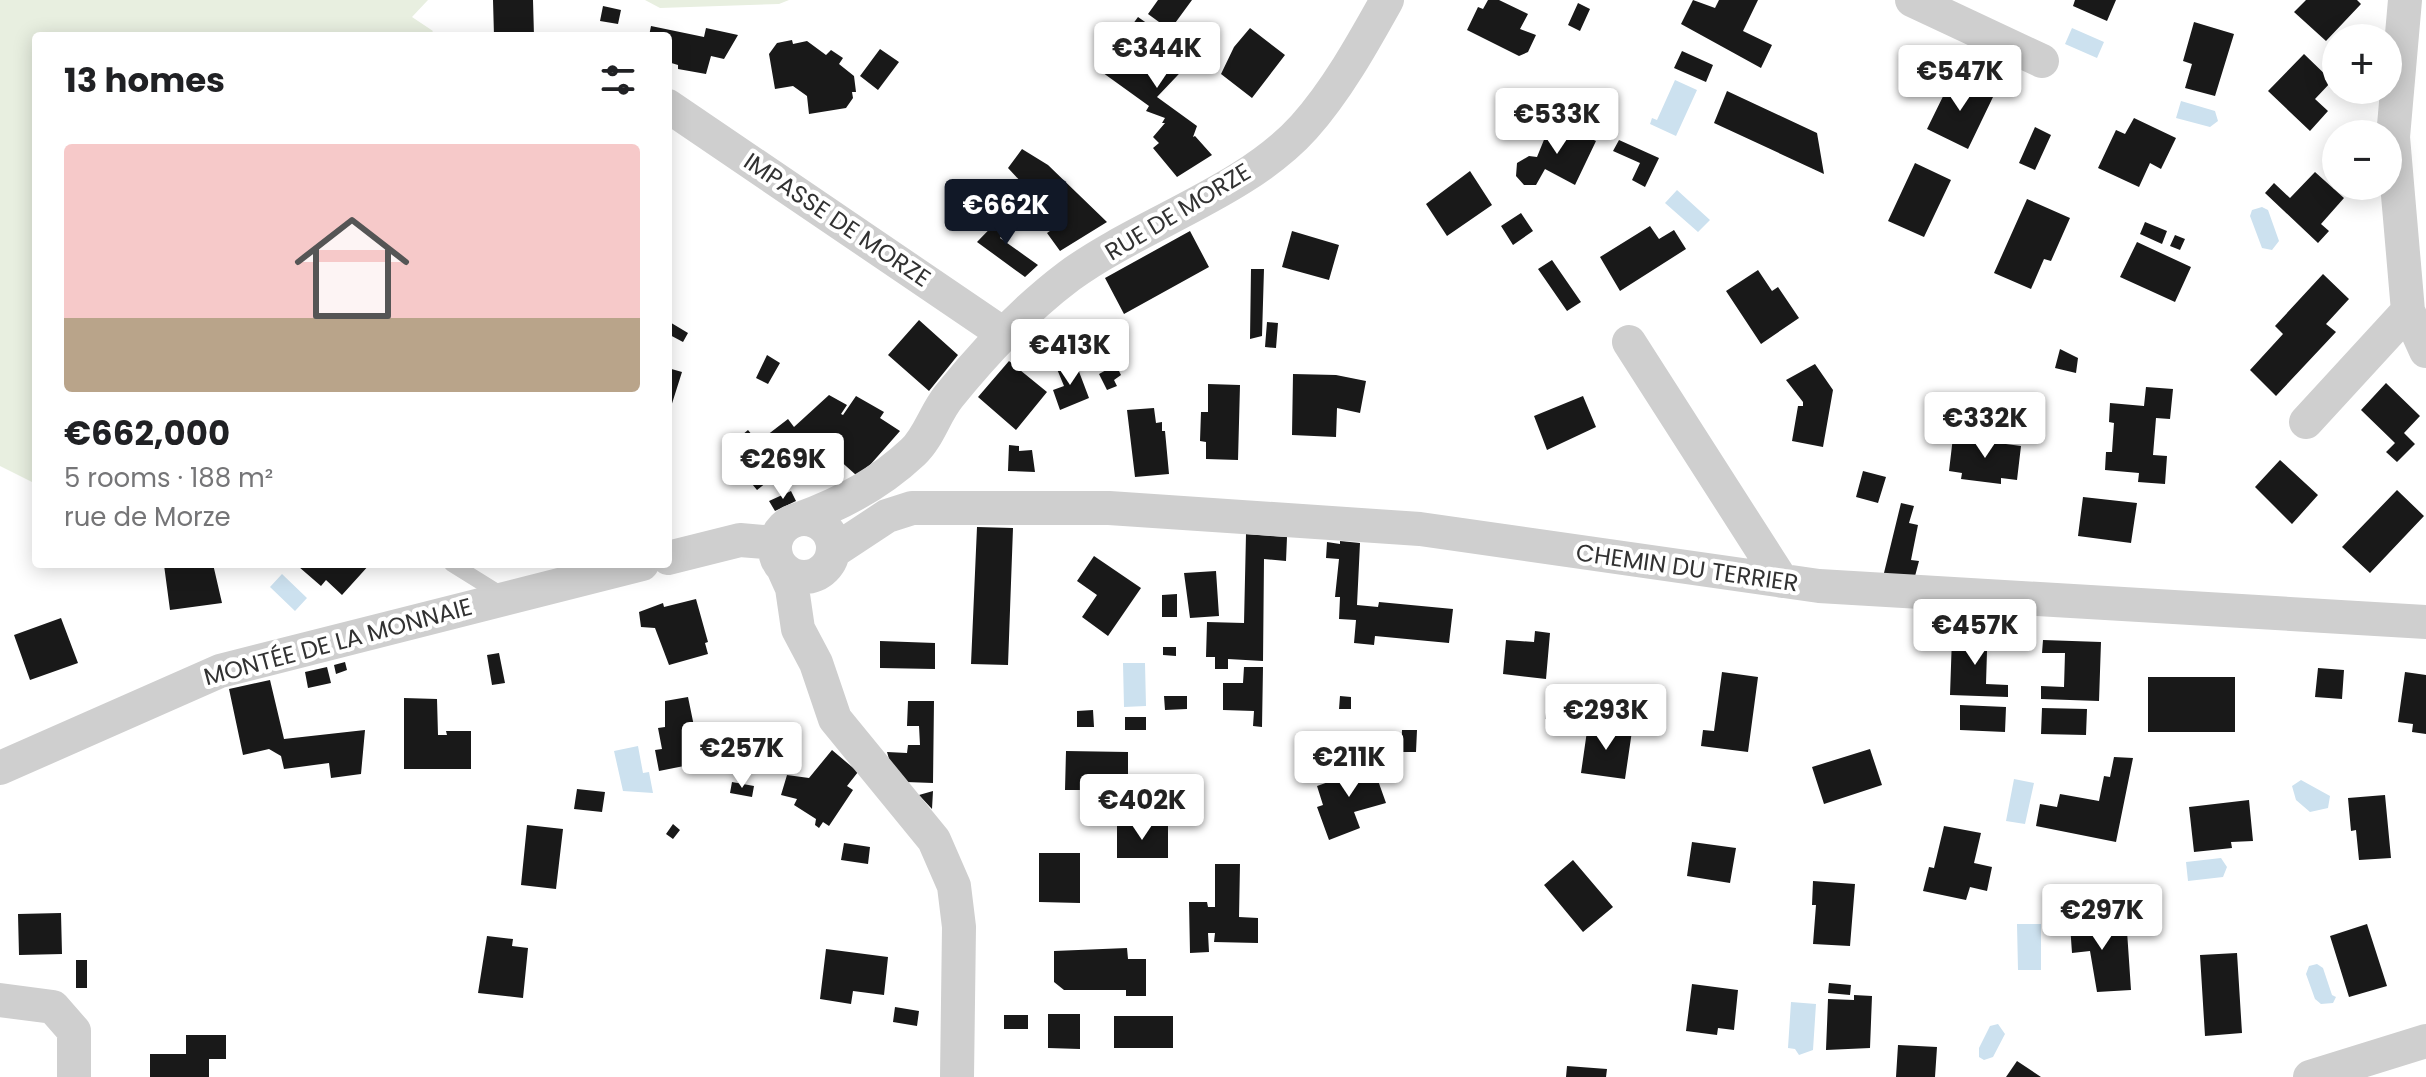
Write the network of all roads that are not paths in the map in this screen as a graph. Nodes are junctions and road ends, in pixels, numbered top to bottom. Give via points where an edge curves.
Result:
1 (1387, 0) edge
2 (1912, 0) edge
3 (2405, 0) edge
4 (2042, 61) dead end
5 (672, 109) edge
6 (2413, 239) edge
7 (2408, 311) junction
8 (1005, 335) junction
9 (1629, 342) dead end
10 (2426, 351) edge
11 (2306, 422) dead end
12 (900, 468) junction
13 (950, 507) junction
14 (799, 519) junction
15 (866, 528) junction
16 (779, 556) junction
17 (672, 557) edge
18 (827, 562) junction
19 (458, 568) edge
20 (625, 568) edge
21 (1782, 581) junction
22 (505, 597) junction
23 (2426, 622) edge
24 (816, 663) junction
25 (0, 768) edge
26 (0, 1000) edge
27 (2426, 1041) edge
28 (74, 1077) edge
29 (957, 1077) edge
30 (2310, 1077) edge

1 - 8 street, RUE DE MORZE via 1363,45 1303,128 1246,174 1069,277
2 - 4 street
3 - 6 street via 2393,137
5 - 8 street, IMPASSE DE MORZE
6 - 7 street
7 - 10 street
7 - 11 street
8 - 12 street, RUE DE MORZE via 947,398
9 - 21 street
12 - 13 street via 917,495
12 - 14 street, RUE DE MORZE via 831,508
12 - 15 street
13 - 15 street, CHEMIN DU TERRIER via 912,508
13 - 21 street, CHEMIN DU TERRIER via 1109,508 1420,529
14 - 16 street via 783,527
14 - 18 street via 817,521 831,534
15 - 18 street
16 - 17 street via 740,540
16 - 18 street via 796,577
16 - 24 street via 792,588 798,629
18 - 24 street via 813,617
19 - 22 lane
20 - 22 street, MONTÉE DE LA MONNAIE
21 - 23 street, CHEMIN DU TERRIER
22 - 25 street, MONTÉE DE LA MONNAIE via 220,671
24 - 29 street via 835,719 934,840 954,886 959,927
26 - 28 street via 53,1007 74,1031
27 - 30 street

